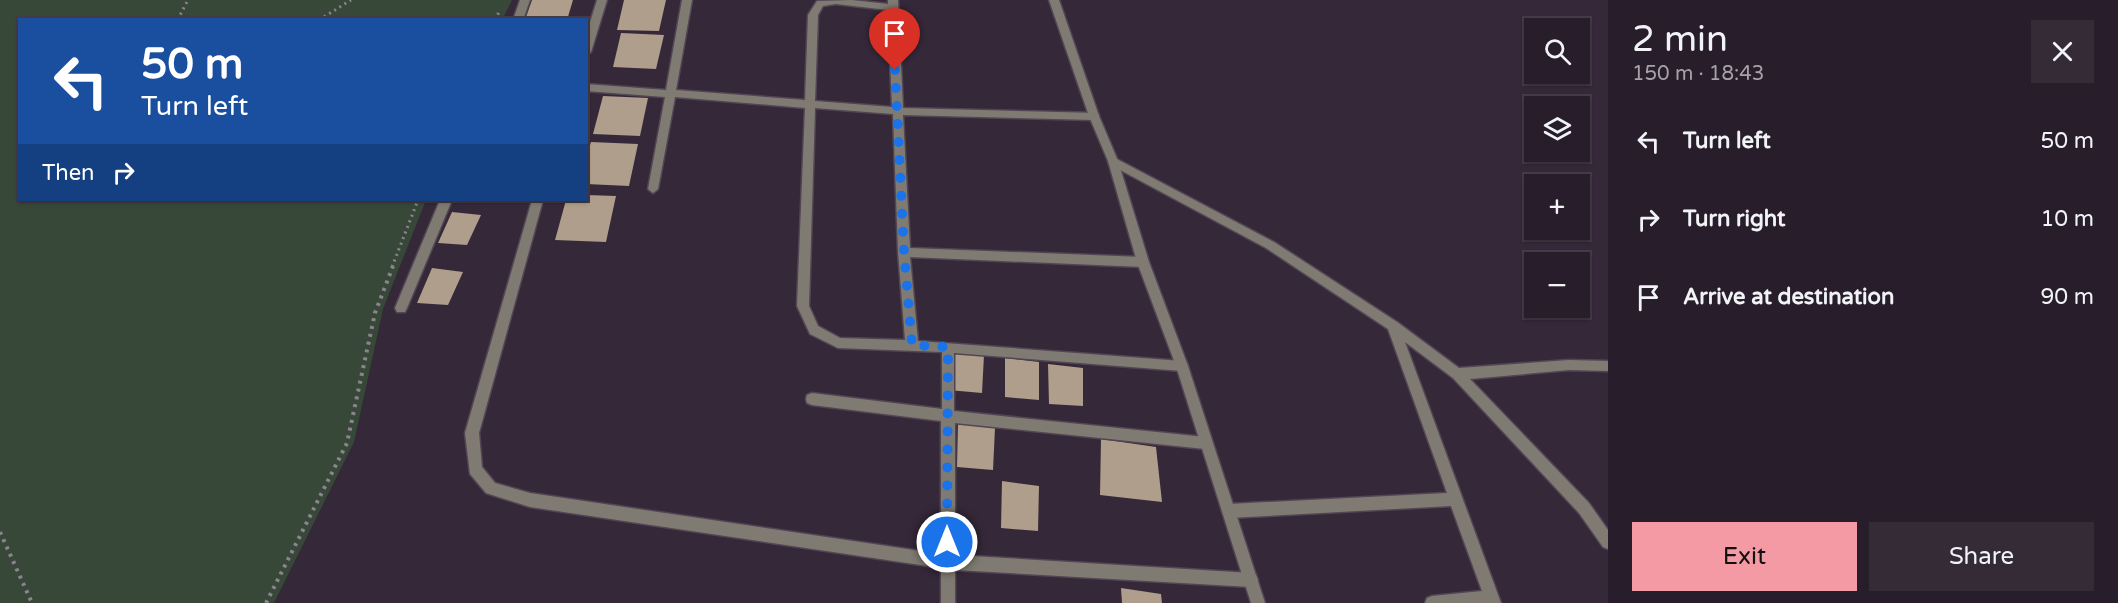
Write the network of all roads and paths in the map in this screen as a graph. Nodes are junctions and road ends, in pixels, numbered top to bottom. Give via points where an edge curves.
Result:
1 (188, 0) edge
2 (351, 0) edge
3 (525, 0) edge
4 (602, 0) edge
5 (687, 0) edge
6 (1054, 0) edge
7 (893, 4) edge
8 (179, 18) edge
9 (323, 18) edge
10 (519, 18) edge
11 (588, 46) edge
12 (588, 87) edge
13 (671, 94) junction
14 (808, 104) junction
15 (896, 111) junction
16 (1094, 116) junction
17 (1113, 161) junction
18 (653, 189) dead end
19 (418, 201) edge
20 (446, 201) edge
21 (538, 201) edge
22 (904, 252) junction
23 (1143, 262) junction
24 (401, 308) dead end
25 (1393, 326) junction
26 (912, 345) junction
27 (948, 347) junction
28 (1182, 366) junction
29 (1608, 366) edge
30 (1457, 374) junction
31 (812, 399) dead end
32 (947, 416) junction
33 (1205, 443) junction
34 (1454, 499) junction
35 (1229, 511) junction
36 (0, 532) edge
37 (1608, 542) edge
38 (947, 562) junction
39 (1251, 580) junction
40 (1493, 601) edge
41 (32, 603) edge
42 (266, 603) edge
43 (948, 603) edge
44 (1258, 603) edge
45 (1432, 603) edge

1 - 8 path
2 - 9 path
3 - 10 street
4 - 11 street
5 - 13 street
6 - 16 street
7 - 14 street via 820,3 813,15
7 - 15 street
12 - 13 street
13 - 14 street
13 - 18 street
14 - 15 street
14 - 26 street via 803,306 814,330 838,343
15 - 16 street
15 - 22 street
16 - 17 street
17 - 23 street
17 - 25 street via 1270,245
19 - 42 path via 375,313 347,442
20 - 24 street
21 - 38 street via 472,433 475,470 491,488 530,500
22 - 23 street
22 - 26 street
23 - 28 street
25 - 30 street
25 - 34 street
26 - 27 street
27 - 28 street
27 - 32 street
28 - 33 street
29 - 30 street via 1569,365
30 - 37 street via 1584,508
31 - 32 street
32 - 33 street
32 - 38 street
33 - 35 street
34 - 35 street
34 - 40 street
35 - 39 street
36 - 41 path
38 - 39 street
38 - 43 street
39 - 44 street
40 - 45 street

